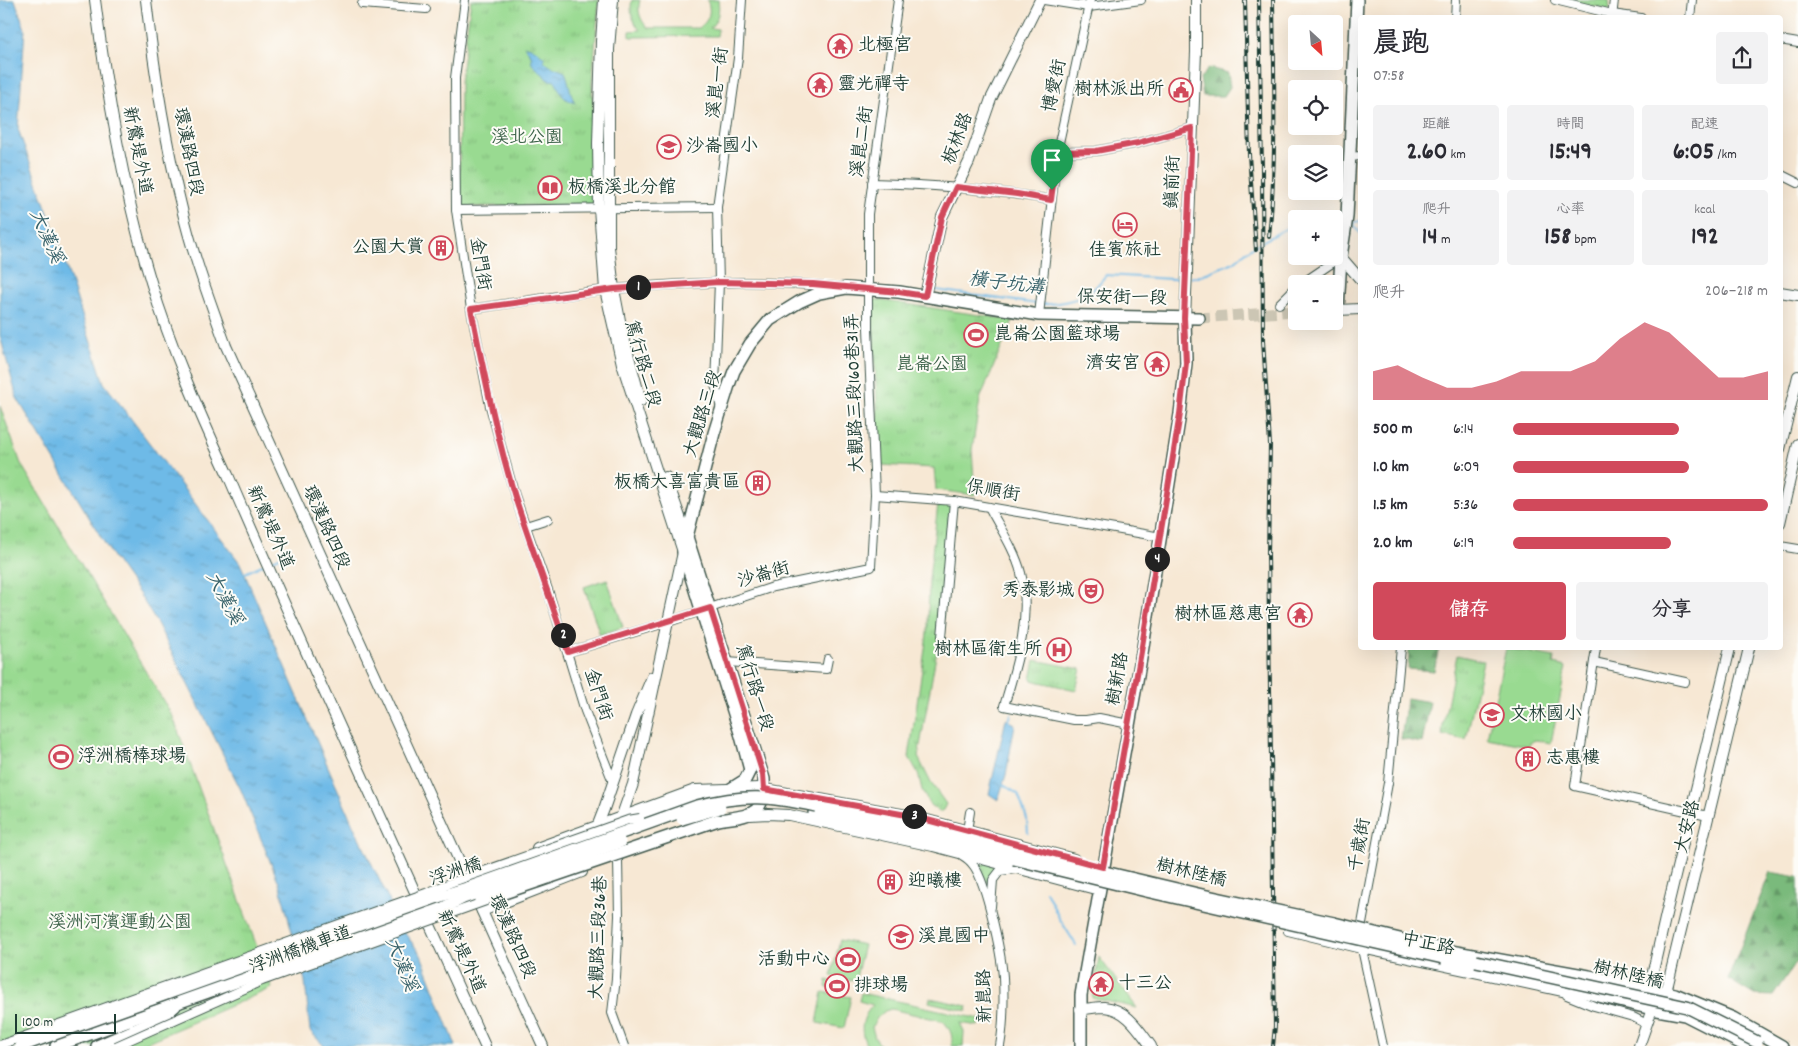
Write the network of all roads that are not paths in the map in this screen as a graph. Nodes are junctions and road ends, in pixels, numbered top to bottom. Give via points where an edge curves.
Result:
1 (94, 0) edge
2 (146, 0) edge
3 (465, 0) edge
4 (604, 0) edge
5 (613, 0) edge
6 (742, 0) edge
7 (898, 0) edge
8 (1040, 0) edge
9 (1044, 0) edge
10 (1141, 0) edge
11 (1196, 0) edge
12 (1357, 0) edge
13 (1456, 0) edge
14 (1555, 0) edge
15 (1614, 0) edge
16 (1692, 0) edge
17 (1089, 3) edge
18 (362, 4) dead end
19 (426, 9) dead end
20 (1455, 15) edge
21 (1608, 15) edge
22 (1612, 15) edge
23 (1690, 15) edge
24 (1783, 40) edge
25 (1798, 43) edge
26 (1192, 128) junction
27 (1057, 152) junction
28 (1355, 156) edge
29 (1783, 176) edge
30 (872, 183) junction
31 (1798, 183) edge
32 (956, 187) junction
33 (1051, 200) junction
34 (717, 207) junction
35 (603, 208) junction
36 (456, 210) junction
37 (1343, 250) edge
38 (1343, 258) edge
39 (1330, 265) edge
40 (1315, 275) edge
41 (1358, 277) edge
42 (719, 282) junction
43 (846, 288) junction
44 (609, 290) junction
45 (869, 290) junction
46 (1783, 292) edge
47 (1288, 295) edge
48 (1798, 295) edge
49 (925, 296) junction
50 (1279, 304) dead end
51 (471, 309) junction
52 (1358, 309) edge
53 (1343, 310) edge
54 (1039, 313) junction
55 (1184, 318) junction
56 (1199, 318) tunnel mouth
57 (1798, 376) edge
58 (721, 408) junction
59 (1783, 435) edge
60 (1798, 444) edge
61 (875, 496) junction
62 (954, 501) junction
63 (989, 507) junction
64 (1783, 510) edge
65 (548, 519) dead end
66 (526, 526) junction
67 (687, 537) junction
68 (1161, 537) junction
69 (1783, 546) edge
70 (1798, 549) edge
71 (684, 552) junction
72 (871, 568) joint
73 (706, 609) junction
74 (668, 622) junction
75 (942, 637) dead end
76 (1401, 650) edge
77 (1596, 650) edge
78 (1730, 650) edge
79 (1749, 650) edge
80 (568, 652) junction
81 (660, 657) junction
82 (828, 659) dead end
83 (727, 662) junction
84 (1594, 662) junction
85 (1685, 682) dead end
86 (1128, 724) junction
87 (631, 731) junction
88 (644, 732) junction
89 (613, 782) junction
90 (764, 789) junction
91 (729, 790) junction
92 (815, 810) junction
93 (895, 812) junction
94 (970, 812) dead end
95 (1690, 812) junction
96 (768, 814) junction
97 (750, 815) junction
98 (789, 815) junction
99 (1708, 816) junction
100 (621, 818) junction
101 (640, 818) junction
102 (597, 827) junction
103 (967, 831) junction
104 (930, 834) junction
105 (952, 852) junction
106 (520, 854) junction
107 (618, 859) junction
108 (1016, 860) junction
109 (1103, 867) junction
110 (465, 874) junction
111 (536, 889) junction
112 (1099, 890) junction
113 (501, 894) junction
114 (438, 897) junction
115 (441, 909) junction
116 (482, 911) junction
117 (992, 916) junction
118 (1288, 931) dead end
119 (1362, 949) junction
120 (1444, 954) junction
121 (1649, 989) junction
122 (1560, 992) junction
123 (1666, 992) junction
124 (1609, 998) junction
125 (180, 1002) junction
126 (1080, 1009) junction
127 (1652, 1009) junction
128 (1647, 1024) junction
129 (132, 1038) junction
130 (0, 1045) edge
131 (1756, 1045) edge
132 (21, 1046) edge
133 (56, 1046) edge
134 (97, 1046) edge
135 (109, 1046) edge
136 (116, 1046) edge
137 (485, 1046) edge
138 (543, 1046) edge
139 (624, 1046) edge
140 (1000, 1046) edge
141 (1082, 1046) edge
142 (1152, 1046) edge
143 (1383, 1046) edge
144 (1639, 1046) edge
145 (1782, 1046) edge

1 - 137 street, 新鶯堤外道 via 132,216 151,283 189,387
2 - 110 street, 環漢路四段 via 170,160 198,266 226,346
3 - 36 street, 金門街 via 455,78
4 - 35 street, 篤行路二段 via 600,60
5 - 35 street, 篤行路二段
6 - 34 street, 溪崑一街 via 738,58
7 - 30 street, 溪崑二街
8 - 32 street, 板林路 via 991,99 969,162
9 - 17 street
10 - 17 street
11 - 26 street, 鎮前街
12 - 28 main road
13 - 20 street
14 - 21 street
15 - 22 street
16 - 23 street
17 - 27 street, 博愛街
18 - 19 street
24 - 25 street
26 - 27 street via 1104,150
26 - 55 street, 鎮前街
27 - 33 street, 博愛街
28 - 37 main road
29 - 31 street
30 - 32 street
30 - 45 street, 溪崑二街 via 868,214
32 - 33 street
32 - 49 street, 板林路 via 942,217
33 - 54 street, 博愛街
34 - 35 street
34 - 42 street, 溪崑一街
35 - 36 street
35 - 44 street, 篤行路二段 via 609,247
36 - 51 street, 金門街
38 - 41 street
39 - 40 street
42 - 43 street
42 - 44 street
42 - 58 street, 溪崑一街 via 715,385
43 - 45 main road, 大觀路三段
43 - 58 main road, 大觀路三段 via 820,293 770,320 737,366
44 - 51 street
44 - 67 street, 篤行路二段 via 646,416
44 - 71 street, 篤行路二段 via 622,364
45 - 49 main road, 大觀路三段
45 - 61 street, 大觀路三段160巷31弄 via 869,381
46 - 48 street
47 - 50 street
49 - 54 main road, 保安街一段
51 - 66 street, 金門街 via 490,406
52 - 53 street
54 - 55 main road, 保安街一段
55 - 56 main road, 保安街一段
55 - 68 main road, 樹新路 via 1185,372
57 - 59 street
58 - 67 main road, 大觀路三段
60 - 64 street
61 - 62 street
61 - 72 street, 大觀路三段160巷31弄
62 - 63 street, 保順街
62 - 75 street, 保順街
63 - 68 street, 保順街
63 - 86 street via 1021,572 1025,598 1022,637 1004,706 1074,720 1099,718
65 - 66 street
66 - 80 street, 金門街
67 - 71 main road, 大觀路三段
67 - 73 main road, 篤行路一段
68 - 86 main road, 樹新路
69 - 70 street
71 - 73 main road, 篤行路一段
71 - 74 street, 大觀路三段
72 - 73 street, 沙崙街 via 796,581
73 - 74 street, 沙崙街
73 - 83 main road, 篤行路一段
73 - 91 main road, 篤行路一段 via 750,770 745,780
74 - 80 street, 沙崙街
74 - 81 street, 大觀路三段
76 - 119 street, 千歲街 via 1388,783 1362,924
77 - 84 street
78 - 95 street, 大安路
79 - 99 street, 大安路
80 - 89 street, 金門街 via 585,711
81 - 87 street, 大觀路三段
81 - 88 street, 大觀路三段
82 - 83 street via 826,669
83 - 90 main road, 篤行路一段 via 763,774
84 - 85 street
84 - 95 street via 1575,786
86 - 109 main road, 樹新路
87 - 88 street via 639,728
87 - 89 street, 大觀路三段
88 - 100 street, 大觀路三段 via 633,784
89 - 102 street, 大觀路三段
90 - 91 street
90 - 93 street
90 - 97 main road via 762,802
91 - 100 street via 695,790
91 - 101 main road, 篤行路一段
92 - 104 main road, 浮洲橋
92 - 114 main road, 浮洲橋, bridge via 768,797 723,800 697,806
92 - 115 main road, 浮洲橋, bridge via 758,804 724,807 463,898
93 - 103 street
93 - 104 street
94 - 103 street
95 - 99 street
95 - 121 street, 大安路
96 - 97 street
96 - 98 street
96 - 107 street via 719,825
97 - 113 main road, bridge via 718,820
98 - 104 street
98 - 105 street
99 - 123 street, 大安路
100 - 102 street
100 - 107 street, 大觀路三段
101 - 114 main road, 篤行路一段, bridge via 468,880
101 - 130 street, bridge
102 - 106 street
103 - 109 street
104 - 108 main road, 樹林陸橋
105 - 108 street
105 - 117 street, 新崑路 via 973,864
106 - 110 street
106 - 111 street via 516,863 520,874 528,891
107 - 111 street
107 - 139 street, 大觀路三段36巷 via 619,916 612,1013
108 - 112 street
108 - 117 street, 新崑路 via 993,880
108 - 120 main road, 樹林陸橋, bridge
109 - 112 main road, 樹新路
110 - 116 street, 環漢路四段
111 - 116 street
112 - 126 main road, 樹新路
113 - 115 main road, bridge
113 - 129 street, 浮洲橋機車道, bridge via 262,981
114 - 132 main road, 浮洲橋, bridge
115 - 125 main road, 浮洲橋, bridge
116 - 138 street, 環漢路四段
117 - 140 street, 新崑路 via 1002,975
118 - 119 street, 中正路
119 - 122 street, 中正路
119 - 143 street, 千歲街
120 - 121 main road, 樹林陸橋 via 1589,976
120 - 124 main road, 樹林陸橋
120 - 131 main road, 樹林陸橋, bridge via 1687,1007
121 - 123 main road
121 - 127 street, 大安路
122 - 124 street
122 - 128 street
123 - 127 street, 大安路
123 - 145 main road via 1733,1018
124 - 127 main road
125 - 133 main road, 浮洲橋
125 - 134 main road, 浮洲橋 via 160,1019
126 - 141 main road, 樹新路
126 - 142 street via 1103,1007 1126,1016
127 - 128 street, 大安路
127 - 131 main road via 1685,1015
128 - 144 street, 大安路
129 - 135 street, bridge
129 - 136 street, 浮洲橋機車道, bridge

